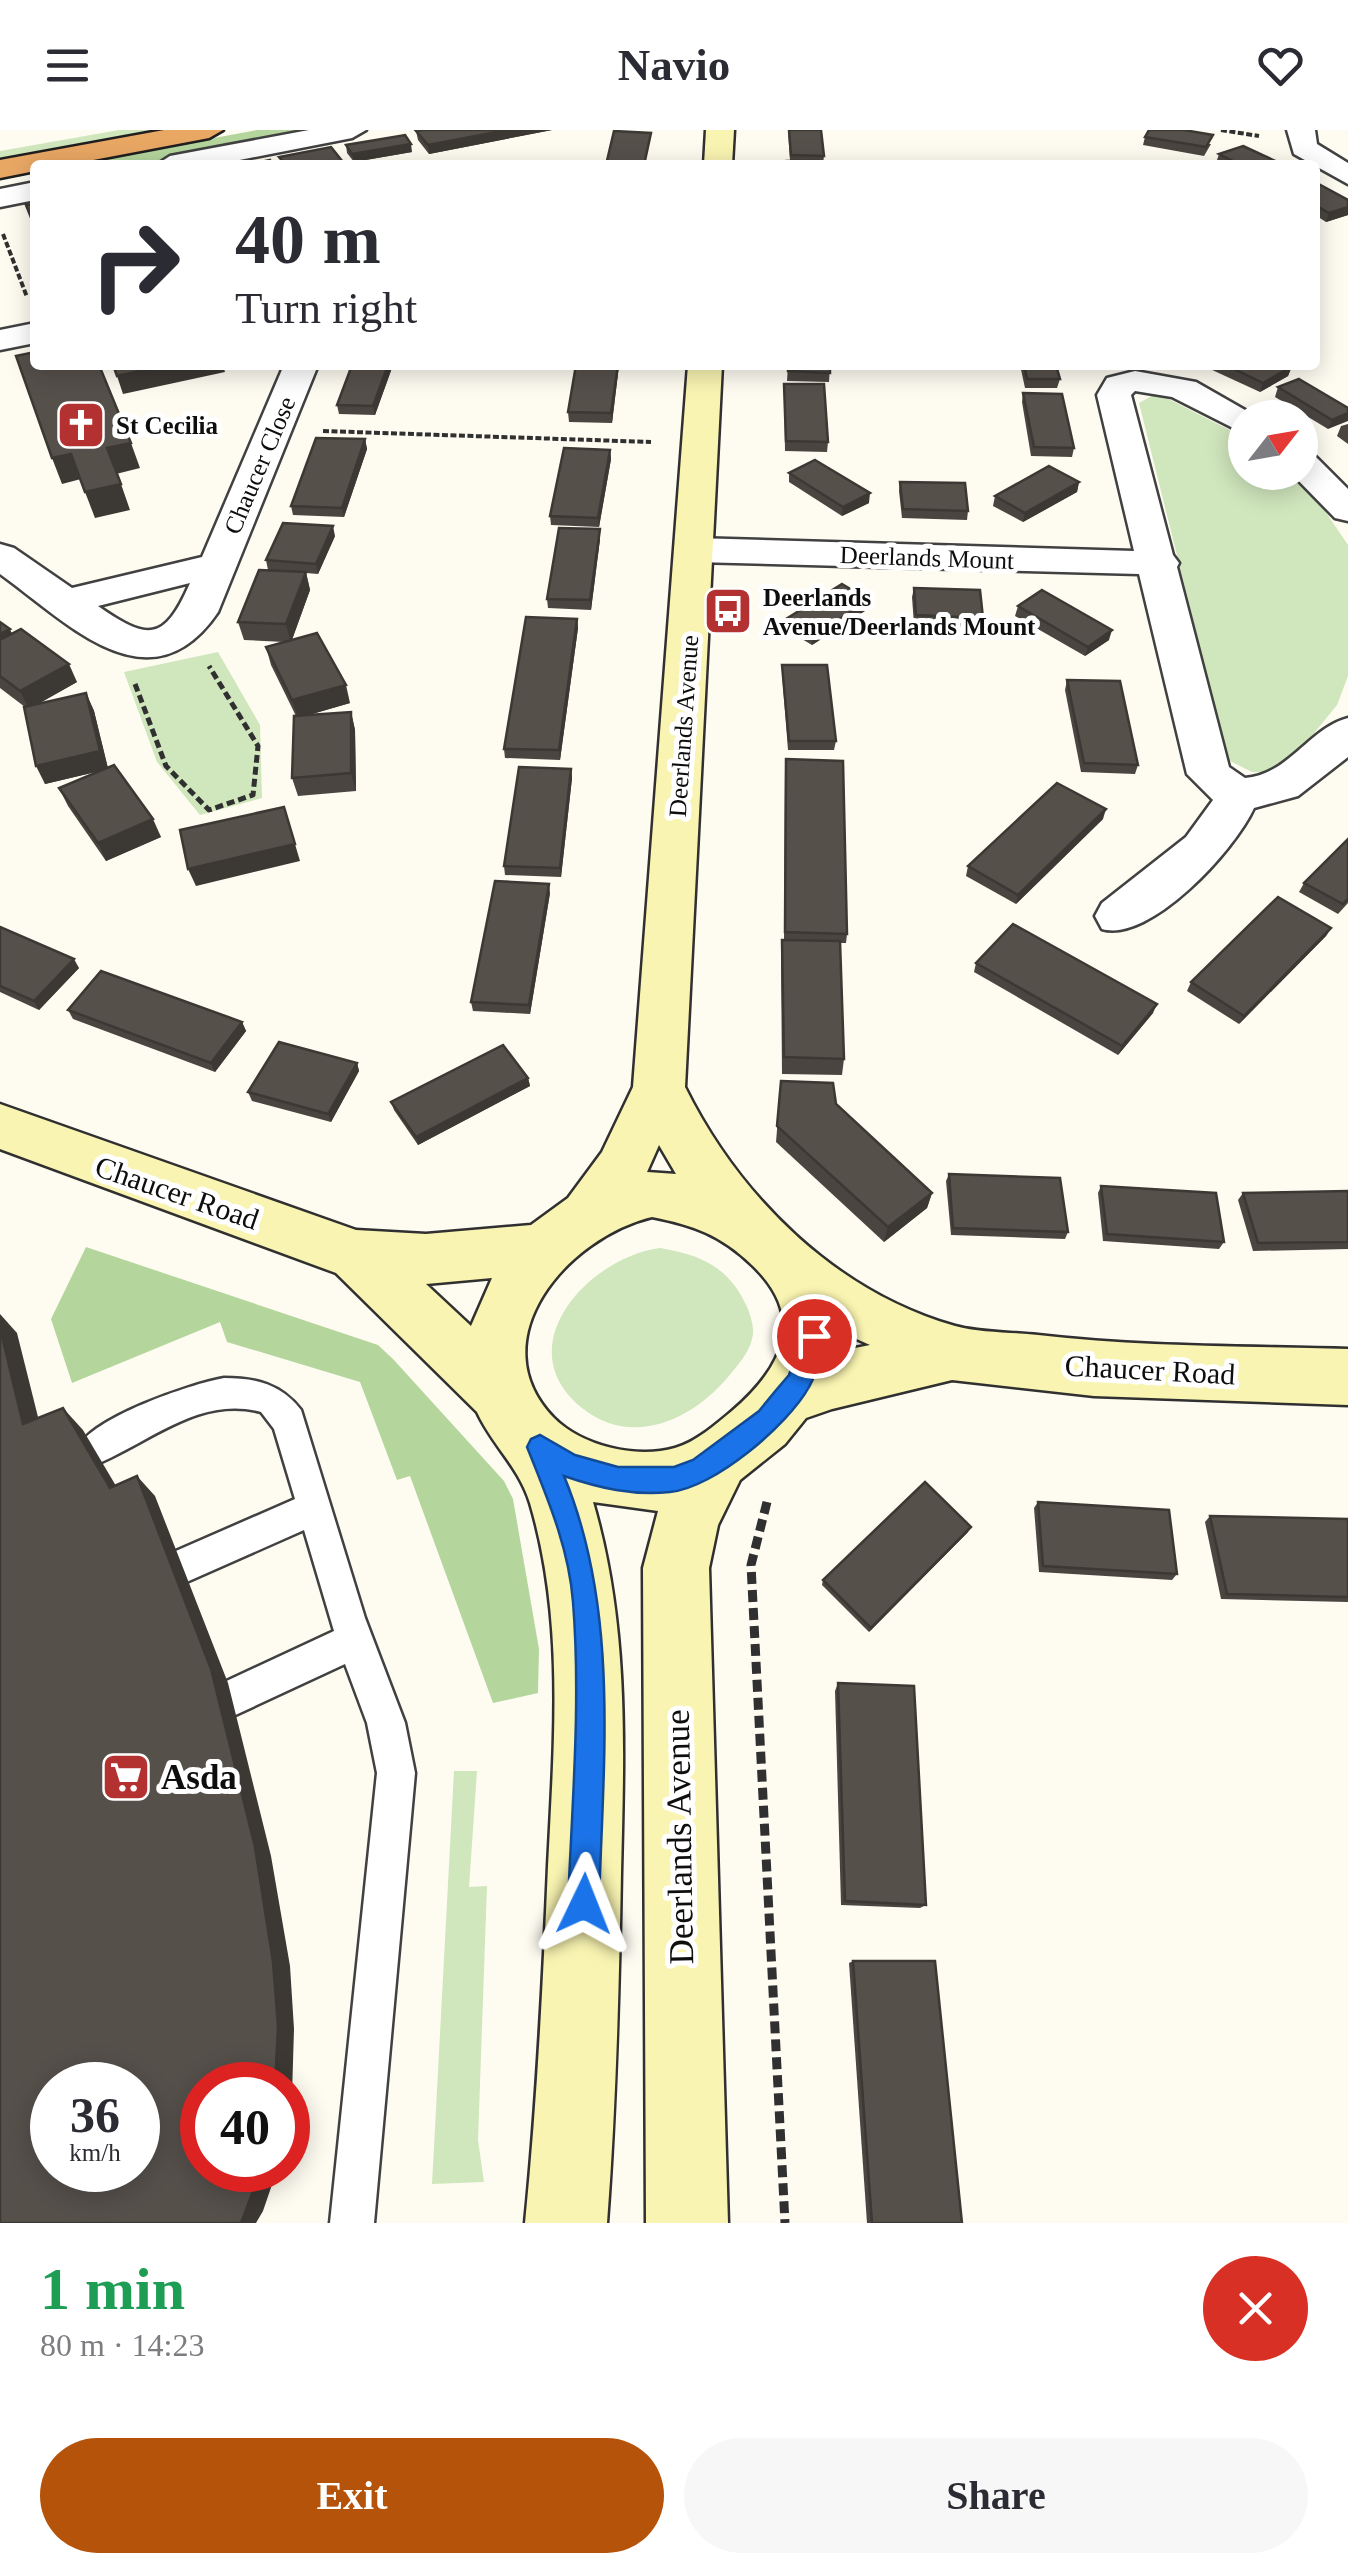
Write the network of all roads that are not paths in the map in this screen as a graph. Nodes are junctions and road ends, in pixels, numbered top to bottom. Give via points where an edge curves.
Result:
1 (80, 130) edge
2 (209, 130) edge
3 (352, 130) edge
4 (720, 130) edge
5 (1301, 130) edge
6 (0, 144) edge
7 (44, 160) edge
8 (196, 160) edge
9 (718, 160) edge
10 (30, 163) edge
11 (0, 168) edge
12 (1348, 176) edge
13 (30, 192) edge
14 (0, 198) edge
15 (30, 334) edge
16 (0, 340) edge
17 (299, 370) edge
18 (704, 370) edge
19 (1128, 372) edge
20 (1228, 414) edge
21 (1318, 480) edge
22 (1348, 510) edge
23 (695, 550) junction
24 (0, 556) edge
25 (1160, 563) junction
26 (216, 565) junction
27 (67, 602) junction
28 (1348, 732) edge
29 (1238, 795) junction
30 (1119, 916) dead end
31 (658, 1087) junction
32 (9, 1136) edge
33 (743, 1223) junction
34 (566, 1232) junction
35 (356, 1255) junction
36 (788, 1265) junction
37 (952, 1353) junction
38 (1348, 1377) edge
39 (786, 1398) junction
40 (520, 1420) junction
41 (94, 1449) dead end
42 (744, 1473) junction
43 (316, 1507) junction
44 (182, 1566) dead end
45 (354, 1640) junction
46 (231, 1698) dead end
47 (352, 2223) edge
48 (566, 2223) edge
49 (687, 2223) edge

1 - 6 highway
2 - 7 highway
3 - 8 street
4 - 9 street
5 - 12 street via 1304,148
10 - 11 highway
13 - 14 street
15 - 16 street
17 - 26 street, Chaucer Close
18 - 23 street, Deerlands Avenue
19 - 20 street
19 - 25 street via 1114,396
21 - 22 street
23 - 25 street, Deerlands Mount
23 - 31 street, Deerlands Avenue
24 - 27 street
25 - 29 street via 1209,774
26 - 27 street, Chaucer Close
26 - 27 street, Chaucer Close via 180,637 150,645 125,644
28 - 29 street via 1310,769 1265,793
29 - 30 street via 1206,850
31 - 33 street via 688,1148
31 - 34 street, Deerlands Avenue via 622,1166
32 - 35 street, Chaucer Road
33 - 34 street via 700,1202 652,1194
33 - 36 street
34 - 35 street, Chaucer Road via 426,1259
34 - 40 street via 526,1267 504,1312 498,1355
35 - 40 street, Chaucer Road
36 - 37 street, Chaucer Road via 848,1307
36 - 39 street via 804,1291 814,1336 800,1381
37 - 38 street, Chaucer Road via 1094,1369
37 - 39 street, Chaucer Road
39 - 42 street via 768,1419
40 - 42 street via 568,1465 618,1480
40 - 48 street via 571,1524 587,1600 579,2082
41 - 43 lane via 230,1390 271,1399 289,1421
42 - 49 street, Deerlands Avenue via 687,1520 676,1568
43 - 44 lane
43 - 45 lane
45 - 46 lane
45 - 47 lane via 386,1722 396,1773

